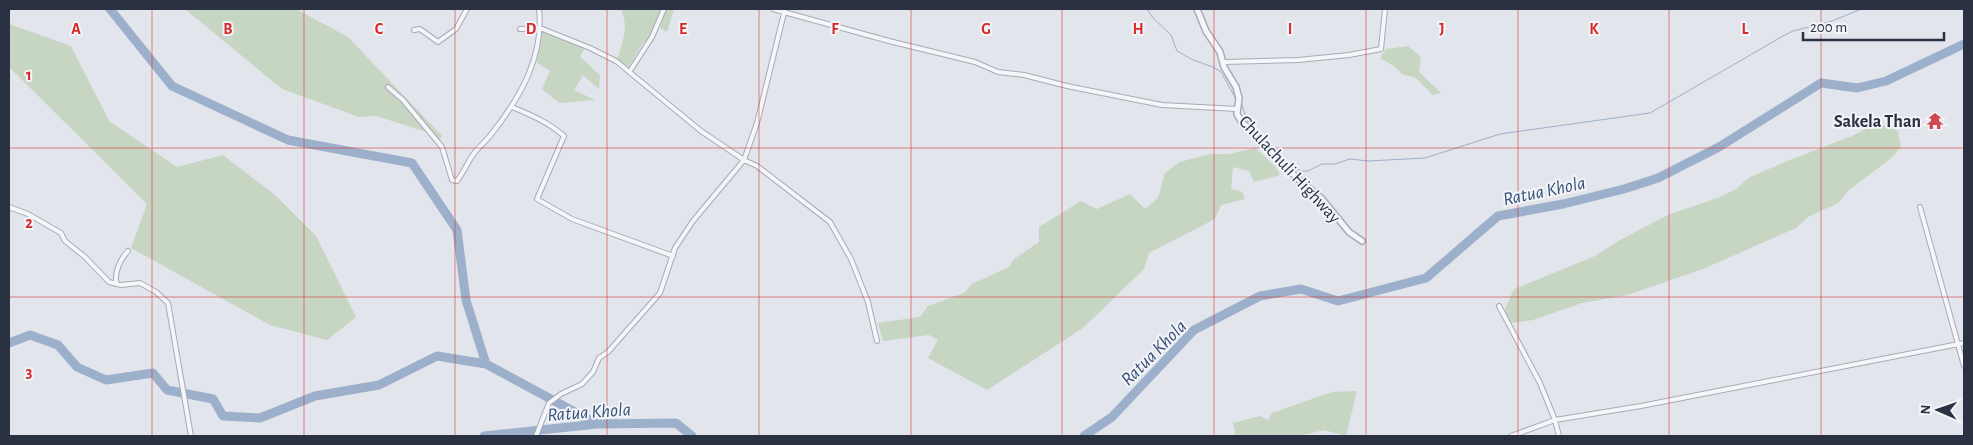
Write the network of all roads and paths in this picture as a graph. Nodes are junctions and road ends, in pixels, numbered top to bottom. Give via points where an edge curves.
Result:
1 (467, 9) edge
2 (539, 9) edge
3 (664, 9) edge
4 (772, 9) edge
5 (1198, 9) edge
6 (1385, 9) edge
7 (785, 11) edge
8 (540, 28) junction
9 (520, 29) dead end
10 (414, 30) dead end
11 (1224, 62) junction
12 (630, 71) junction
13 (388, 87) dead end
14 (512, 107) junction
15 (1236, 109) junction
16 (744, 160) junction
17 (9, 207) edge
18 (1920, 207) dead end
19 (1362, 242) dead end
20 (128, 251) dead end
21 (673, 256) junction
22 (117, 284) junction
23 (1499, 306) dead end
24 (877, 341) dead end
25 (1958, 343) junction
26 (1964, 343) edge
27 (1964, 366) edge
28 (1555, 420) junction
29 (192, 436) edge
30 (536, 436) edge
31 (1511, 436) edge
32 (1559, 436) edge

1 - 10 street via 456,28 438,42 420,29
2 - 8 street
3 - 12 street via 652,37
4 - 7 street
5 - 11 street, Chulachuli Highway via 1206,31
6 - 11 street via 1381,49 1298,60
7 - 15 street via 975,62 998,72 1162,105
7 - 16 street via 757,123
8 - 9 street
8 - 12 street via 590,48
8 - 14 street via 537,52
11 - 15 street, Chulachuli Highway via 1238,93
12 - 16 street via 701,131
13 - 14 street via 442,147 454,181 458,180 474,154
14 - 21 street via 550,124 564,136 537,199 572,219
15 - 19 street, Chulachuli Highway via 1245,126 1322,199 1348,232
16 - 21 street via 693,221
16 - 24 street via 757,166 830,222 851,259 868,302
17 - 22 street via 61,233 65,241 109,282
18 - 25 street
20 - 22 street via 116,273
21 - 30 street via 660,293 599,358 593,372 582,384 549,403
22 - 29 street via 143,284 168,303
23 - 28 street via 1540,383
25 - 26 street
25 - 27 street
25 - 28 street
28 - 31 street
28 - 32 street

